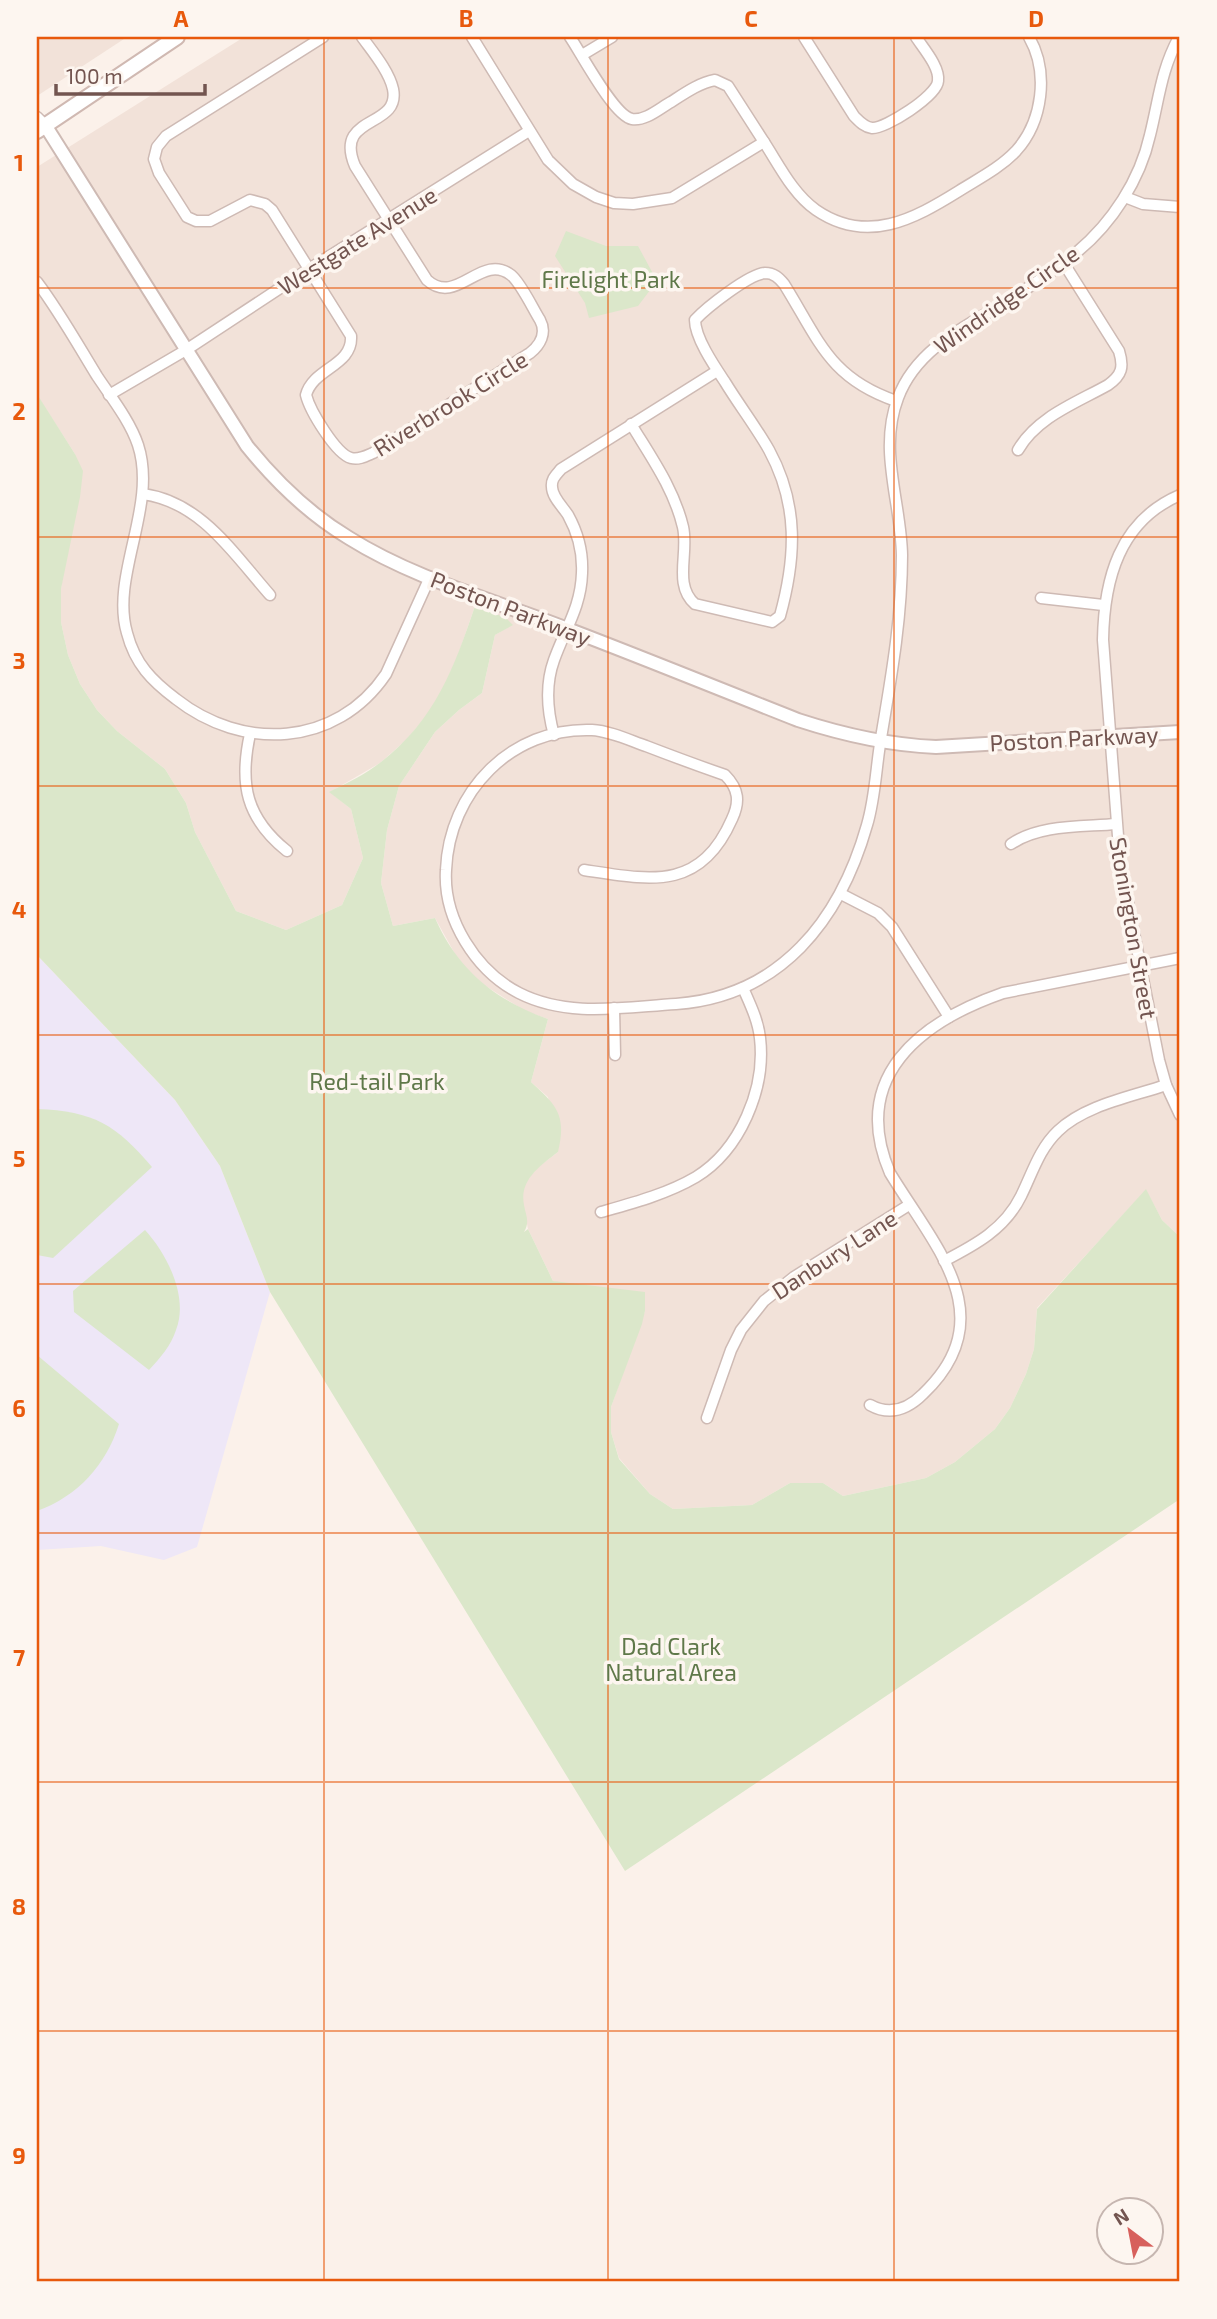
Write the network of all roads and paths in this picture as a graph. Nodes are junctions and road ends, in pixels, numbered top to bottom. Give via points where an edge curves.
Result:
1 (177, 37) edge
2 (323, 37) edge
3 (362, 37) edge
4 (472, 37) edge
5 (570, 37) edge
6 (612, 37) edge
7 (804, 37) edge
8 (916, 37) edge
9 (1029, 37) edge
10 (1179, 37) edge
11 (582, 55) junction
12 (39, 124) edge
13 (529, 131) junction
14 (764, 142) junction
15 (1125, 197) junction
16 (1180, 207) edge
17 (389, 219) junction
18 (1063, 262) junction
19 (309, 269) junction
20 (37, 282) edge
21 (186, 350) junction
22 (717, 371) junction
23 (110, 395) junction
24 (896, 401) junction
25 (631, 425) junction
26 (1018, 450) dead end
27 (143, 494) junction
28 (1180, 495) edge
29 (430, 578) junction
30 (270, 595) dead end
31 (1041, 598) dead end
32 (1103, 605) junction
33 (569, 629) junction
34 (1180, 732) edge
35 (250, 734) junction
36 (554, 735) junction
37 (1110, 736) junction
38 (880, 742) junction
39 (1116, 824) junction
40 (1011, 844) dead end
41 (287, 851) dead end
42 (584, 870) dead end
43 (841, 894) junction
44 (1180, 958) edge
45 (1140, 966) junction
46 (743, 988) junction
47 (614, 1008) junction
48 (949, 1017) junction
49 (615, 1055) dead end
50 (1166, 1085) junction
51 (1180, 1115) edge
52 (909, 1205) junction
53 (601, 1212) dead end
54 (944, 1261) junction
55 (870, 1405) dead end
56 (707, 1418) dead end

1 - 12 main road
2 - 19 street via 166,136 155,159 187,217 210,221 244,201 259,201 272,210
3 - 17 street via 389,79 393,96 389,108 351,139 349,153
4 - 13 street
5 - 11 street
6 - 11 street
7 - 8 street via 854,116 875,128 919,103 937,86 935,69
9 - 14 street via 1038,57 1041,82 1032,127 1016,151 997,168 903,222 862,226 817,210 793,186
10 - 15 street, Windridge Circle via 1163,70 1150,140
11 - 14 street via 616,108 628,118 647,116 708,81 723,82
12 - 21 street, Poston Parkway
13 - 14 street via 548,160 573,184 596,197 633,204 682,193
13 - 17 street, Westgate Avenue
15 - 16 street via 1143,204
15 - 18 street, Windridge Circle via 1092,238
17 - 19 street, Westgate Avenue
17 - 19 street, Riverbrook Circle via 433,285 453,287 490,268 510,274 542,325 543,336 530,353 359,459 340,451 306,395 312,382 345,357 352,344 348,328
18 - 24 street, Windridge Circle via 927,354
18 - 26 street via 1119,351 1121,371 1108,385 1043,422
19 - 21 street, Westgate Avenue
20 - 23 street
21 - 23 street, Westgate Avenue
21 - 29 street, Poston Parkway via 247,446 285,490 349,538
22 - 24 street via 695,320 754,276 767,273 785,284 833,364 862,387
22 - 25 street
22 - 25 street via 769,450 788,498 794,548 789,586 780,616 772,622 695,604 687,597 683,586 685,541 674,498
23 - 27 street via 138,444
24 - 38 street, Windridge Circle via 888,443 901,540 900,616
25 - 33 street via 561,469 553,479 551,490 576,532 582,566 582,585
27 - 30 street via 190,510
27 - 35 street via 123,603 133,653 150,678 194,713
28 - 32 street, Stonington Street via 1147,517 1124,545
29 - 33 street, Poston Parkway
29 - 35 street via 386,674 361,702 312,729 284,735
31 - 32 street
32 - 37 street, Stonington Street
33 - 36 street via 554,660 549,687 548,712
33 - 38 street, Poston Parkway via 798,720
34 - 37 street, Poston Parkway
35 - 41 street via 245,767 249,800 257,820
36 - 42 street, Windridge Circle via 592,730 623,737 725,775 738,795 737,808 716,849 689,870 643,879
36 - 47 street, Windridge Circle via 508,755 467,797 450,838 448,896 470,949 508,986 566,1008
37 - 38 street, Poston Parkway via 936,747
37 - 39 street, Stonington Street
38 - 43 street, Windridge Circle via 868,822
39 - 40 street via 1035,832
39 - 45 street, Stonington Street
43 - 46 street, Windridge Circle via 801,949
43 - 48 street via 878,913 892,927
44 - 45 street
45 - 48 street via 1003,993
45 - 50 street, Stonington Street
46 - 47 street, Windridge Circle via 691,1003
46 - 53 street via 760,1036 759,1072 752,1102 734,1139 696,1177
47 - 49 street
48 - 52 street via 900,1055 880,1102 883,1158
50 - 51 street, Stonington Street
50 - 54 street via 1065,1125 1045,1147 1020,1199 1002,1224
52 - 54 street
52 - 56 street, Danbury Lane via 764,1301 731,1350
54 - 55 street via 961,1308 957,1346 948,1365 923,1395 903,1409 888,1412

